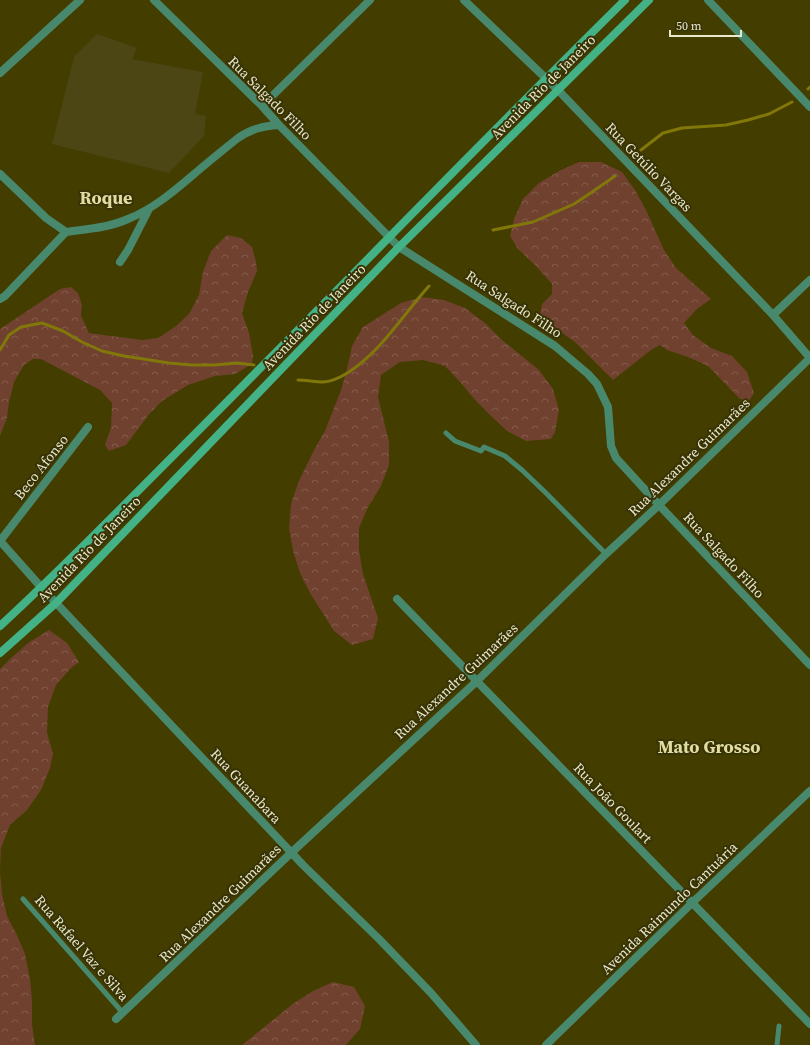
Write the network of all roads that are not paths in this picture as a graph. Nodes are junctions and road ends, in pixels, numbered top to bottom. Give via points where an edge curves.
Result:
1 (80, 0) edge
2 (154, 0) edge
3 (370, 0) edge
4 (464, 0) edge
5 (625, 0) edge
6 (649, 0) edge
7 (708, 0) edge
8 (0, 73) edge
9 (546, 78) junction
10 (558, 90) junction
11 (262, 106) junction
12 (810, 107) edge
13 (279, 125) junction
14 (0, 174) edge
15 (149, 208) junction
16 (66, 232) junction
17 (389, 236) junction
18 (399, 247) junction
19 (120, 262) dead end
20 (810, 280) edge
21 (0, 299) edge
22 (773, 315) junction
23 (810, 358) edge
24 (88, 427) dead end
25 (446, 433) dead end
26 (659, 505) junction
27 (0, 541) edge
28 (606, 554) junction
29 (41, 588) junction
30 (397, 599) dead end
31 (56, 603) junction
32 (0, 626) edge
33 (0, 653) edge
34 (810, 665) edge
35 (477, 681) junction
36 (810, 791) edge
37 (291, 853) junction
38 (23, 899) dead end
39 (692, 903) junction
40 (123, 1013) junction
41 (116, 1020) dead end
42 (810, 1024) edge
43 (779, 1026) dead end
44 (476, 1045) edge
45 (546, 1045) edge
46 (776, 1045) edge

1 - 8 street
2 - 11 street, Rua Salgado Filho
3 - 11 street
4 - 9 street, Rua Getúlio Vargas
5 - 9 main road, Avenida Rio de Janeiro
6 - 10 main road, Avenida Rio de Janeiro
7 - 12 street
9 - 10 street, Rua Getúlio Vargas
9 - 17 main road, Avenida Rio de Janeiro
10 - 18 main road, Avenida Rio de Janeiro
10 - 22 street, Rua Getúlio Vargas
11 - 13 street, Rua Salgado Filho
13 - 15 street via 246,132
13 - 17 street, Rua Salgado Filho
14 - 16 street via 46,218
15 - 16 street via 114,224
15 - 19 street
16 - 21 street
17 - 18 street, Rua Salgado Filho
17 - 29 main road, Avenida Rio de Janeiro
18 - 26 street, Rua Salgado Filho via 556,346 588,374 597,384 608,407 611,446 616,458
18 - 31 main road, Avenida Rio de Janeiro
20 - 22 street
22 - 23 street, Rua Getúlio Vargas
23 - 26 street, Rua Alexandre Guimarães
24 - 27 street, Beco Afonso
25 - 28 lane via 455,441 481,451 484,447 505,456
26 - 28 street, Rua Alexandre Guimarães
26 - 34 street, Rua Salgado Filho
27 - 29 street, Rua Guanabara
28 - 35 street, Rua Alexandre Guimarães
29 - 31 street, Rua Guanabara
29 - 32 main road, Avenida Rio de Janeiro
30 - 35 street, Rua João Goulart
31 - 33 main road, Avenida Rio de Janeiro
31 - 37 street, Rua Guanabara
35 - 37 street, Rua Alexandre Guimarães
35 - 39 street, Rua João Goulart
36 - 39 street, Avenida Raimundo Cantuária
37 - 40 street, Rua Alexandre Guimarães
37 - 44 street, Rua Guanabara via 432,993
38 - 40 lane, Rua Rafael Vaz e Silva
39 - 42 street, Rua João Goulart
39 - 45 street, Avenida Raimundo Cantuária
40 - 41 street, Rua Alexandre Guimarães
43 - 46 lane

